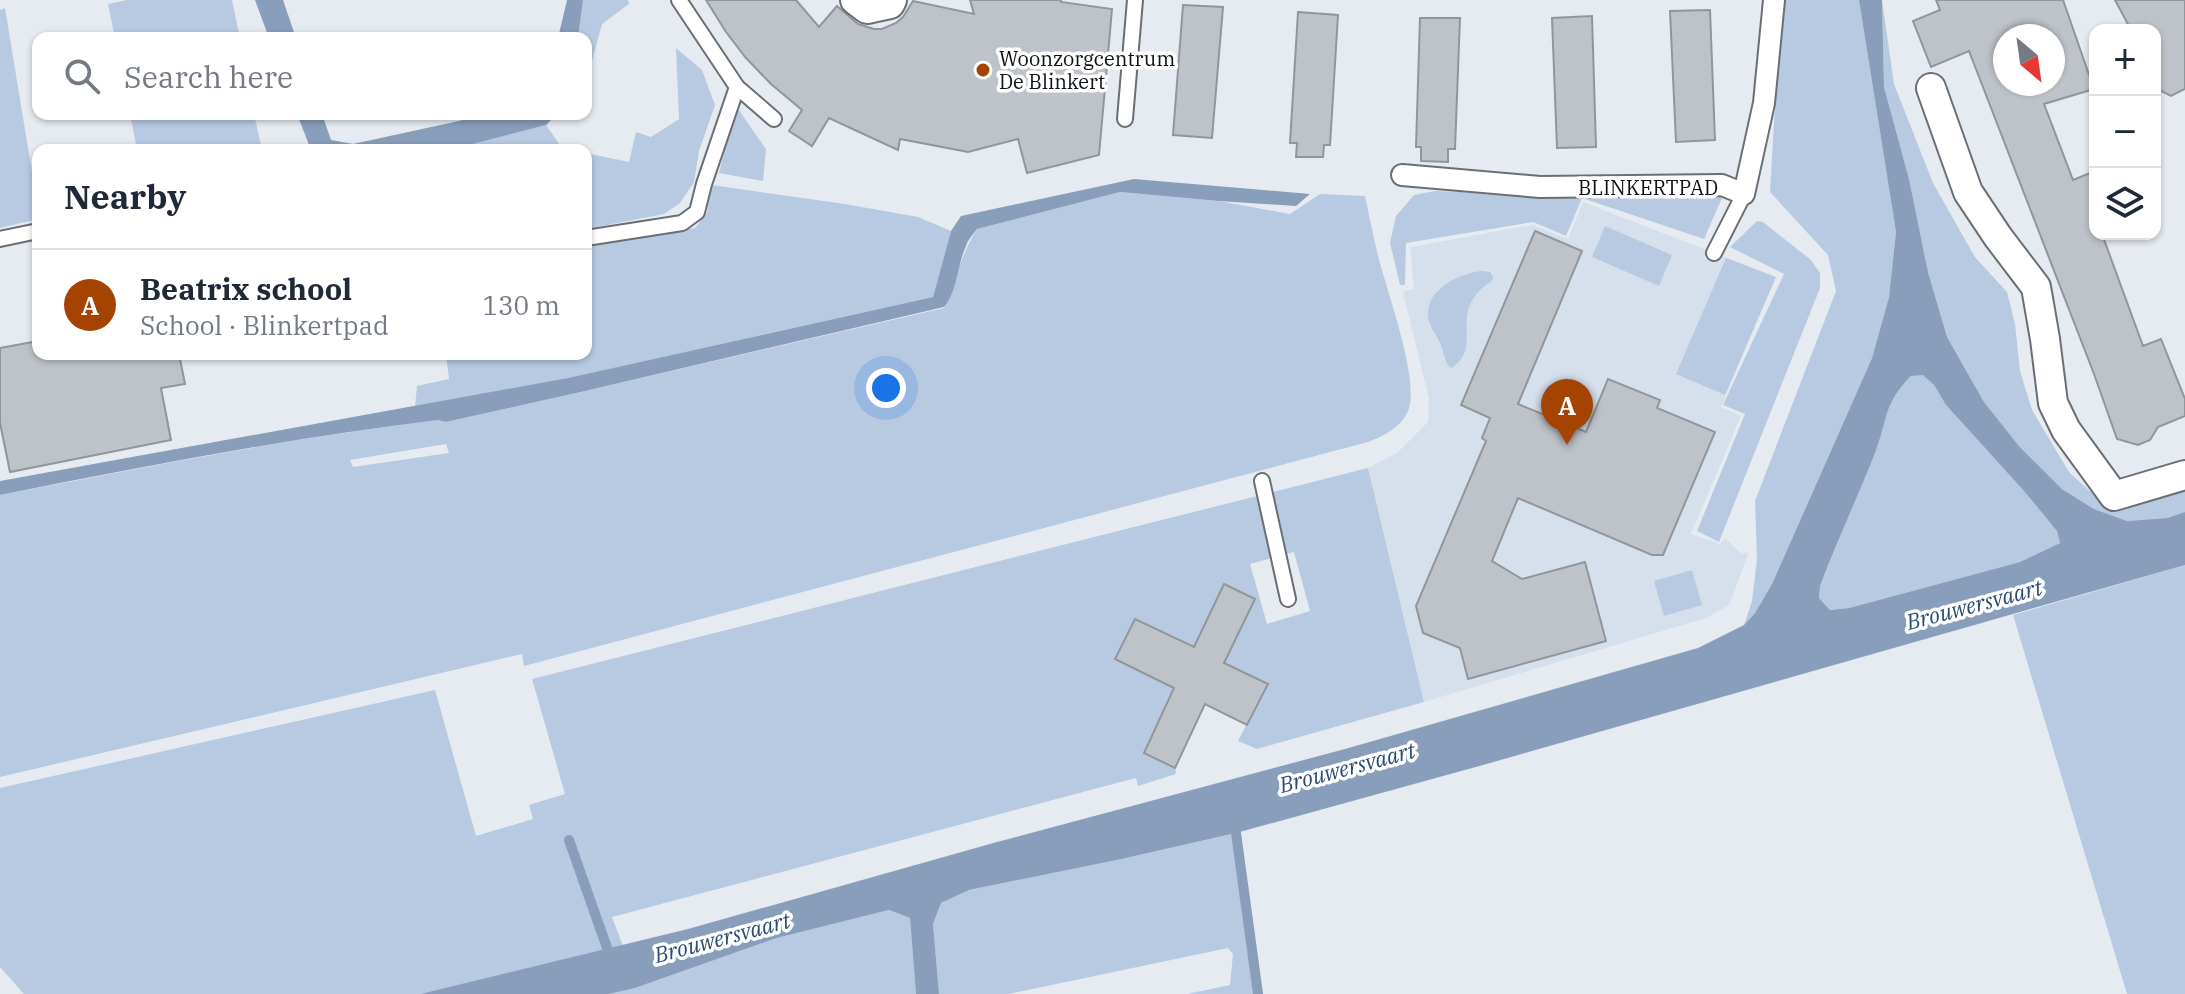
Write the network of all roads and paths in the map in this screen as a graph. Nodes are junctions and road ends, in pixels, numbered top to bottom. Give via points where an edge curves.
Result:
1 (679, 0) edge
2 (855, 0) edge
3 (892, 0) edge
4 (1135, 0) edge
5 (1773, 0) edge
6 (737, 87) junction
7 (1931, 88) dead end
8 (774, 119) dead end
9 (1125, 119) dead end
10 (1402, 175) dead end
11 (1744, 194) junction
12 (32, 232) edge
13 (592, 237) edge
14 (0, 239) edge
15 (1714, 253) dead end
16 (2185, 475) edge
17 (1262, 481) dead end
18 (1288, 599) dead end

1 - 6 lane
2 - 3 street via 867,9
4 - 9 lane
5 - 11 street, BLINKERTPAD via 1764,103
6 - 8 lane
6 - 13 lane via 697,212 682,223
7 - 16 street via 1968,192 2036,287 2053,403 2066,430 2114,496
10 - 11 street, BLINKERTPAD via 1540,187 1722,185
11 - 15 lane
12 - 14 lane
17 - 18 lane

